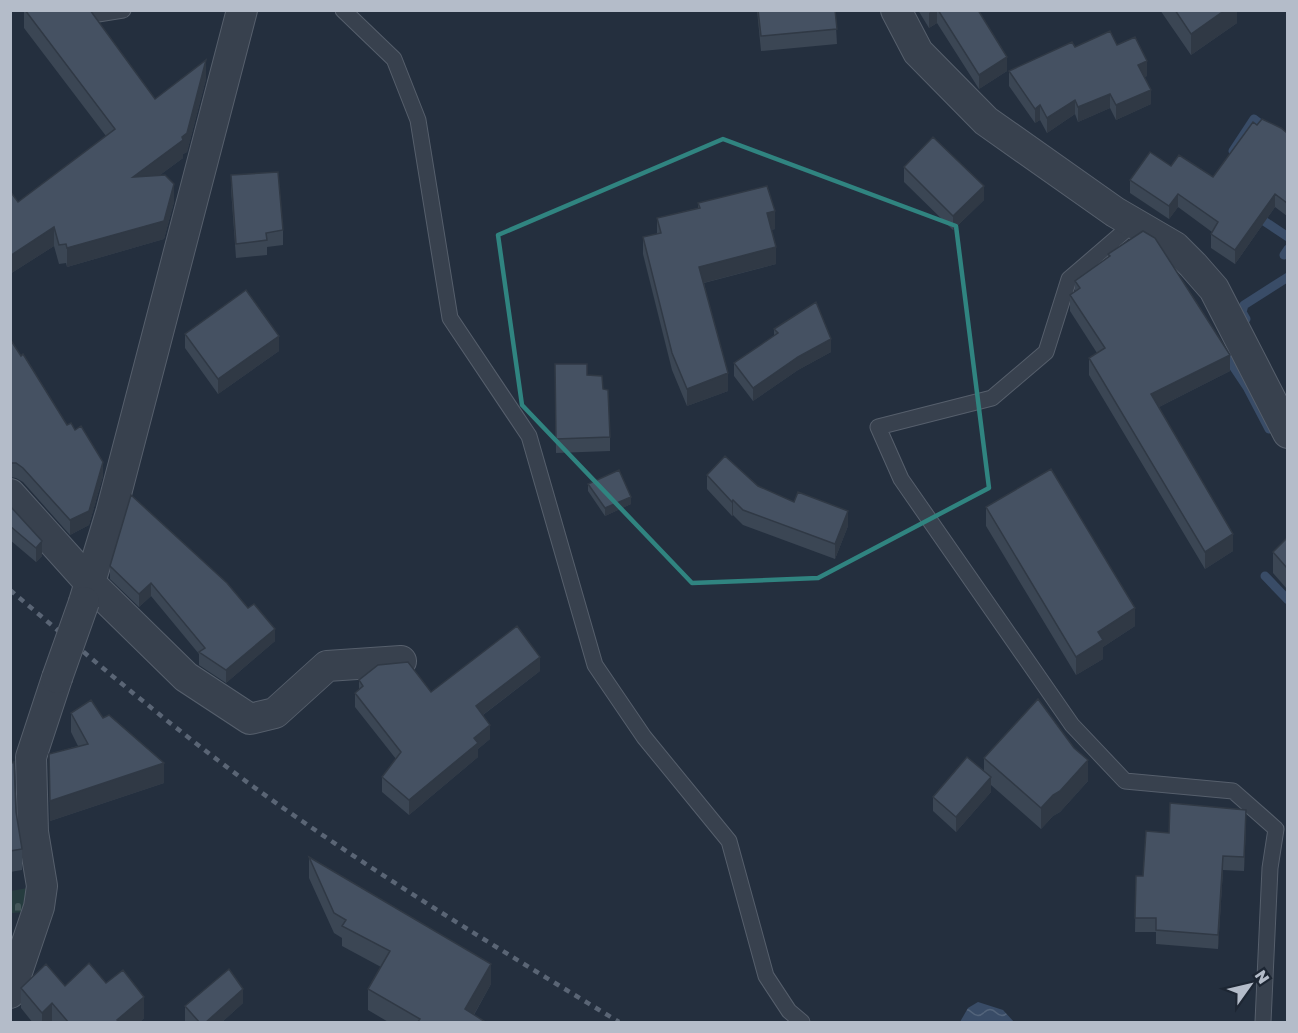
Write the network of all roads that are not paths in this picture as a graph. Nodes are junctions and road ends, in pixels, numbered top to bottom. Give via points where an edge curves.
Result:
1 (68, 10) edge
2 (123, 10) edge
3 (242, 10) edge
4 (343, 10) edge
5 (896, 10) edge
6 (1134, 223) junction
7 (1287, 433) edge
8 (10, 494) edge
9 (87, 592) junction
10 (401, 661) edge
11 (10, 993) edge
12 (802, 1023) edge
13 (1263, 1023) edge

1 - 2 lane via 74,18
3 - 9 street
4 - 12 lane via 394,58 418,120 450,318 530,436 596,665 644,737 729,841 766,976 789,1011
5 - 6 street via 918,52 986,121
6 - 7 street via 1175,247 1214,289
6 - 13 lane via 1069,279 1046,352 992,398 878,427 901,479 1072,725 1125,781 1233,791 1276,829 1270,868
8 - 9 street
9 - 10 street via 186,677 250,719 274,713 327,666
9 - 11 street, bridge via 32,757 33,832 42,886 39,907

